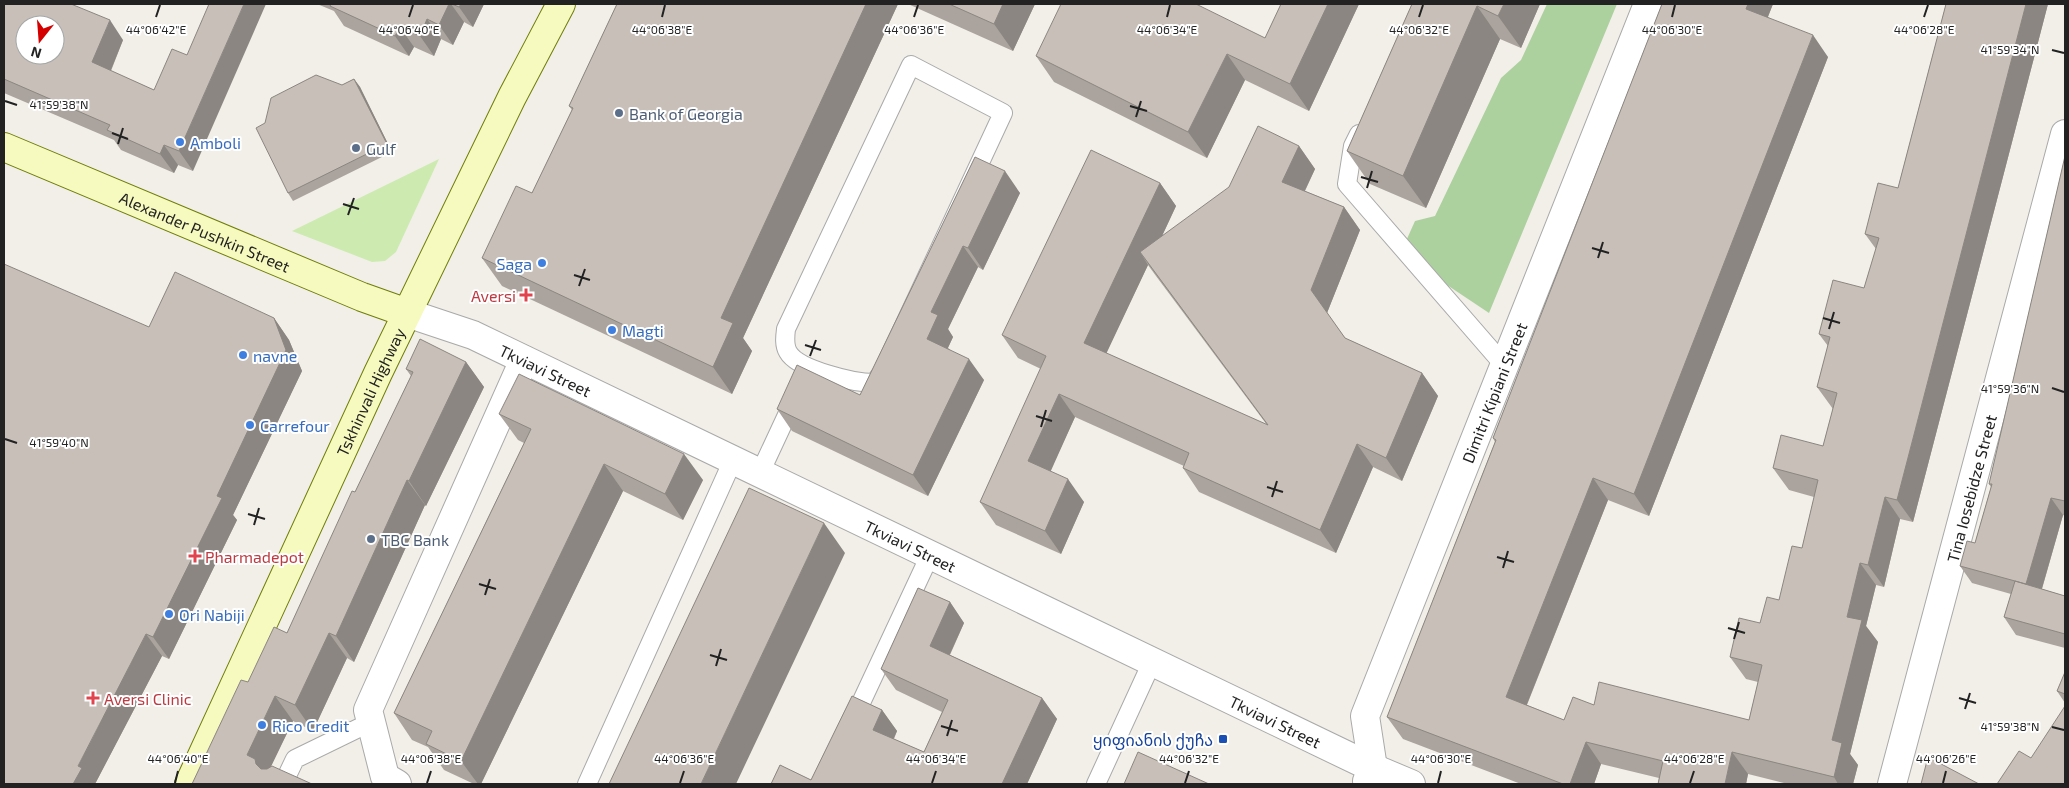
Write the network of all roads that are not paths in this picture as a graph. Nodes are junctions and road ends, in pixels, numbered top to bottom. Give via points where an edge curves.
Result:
1 (561, 4) edge
2 (1648, 4) edge
3 (1365, 120) edge
4 (2065, 134) edge
5 (4, 146) edge
6 (407, 313) junction
7 (524, 360) junction
8 (1504, 365) junction
9 (809, 368) junction
10 (733, 460) junction
11 (760, 473) junction
12 (930, 555) junction
13 (1152, 662) junction
14 (371, 722) junction
15 (844, 740) edge
16 (1369, 776) edge
17 (189, 784) edge
18 (283, 784) edge
19 (397, 784) edge
20 (587, 784) edge
21 (1096, 784) edge
22 (1411, 784) edge
23 (1892, 784) edge

1 - 6 main road, Tskhinvali Highway
2 - 8 street, Dimitri Kipiani Street
3 - 8 lane via 1353,146 1347,184
4 - 23 street, Tina Iosebidze Street
5 - 6 main road, Alexander Pushkin Street
6 - 7 street, Tkviavi Street via 473,336
6 - 17 main road, Tskhinvali Highway
7 - 10 street, Tkviavi Street
7 - 14 street via 368,710
8 - 16 street, Dimitri Kipiani Street via 1365,716
9 - 9 lane via 861,383 874,382 882,373 1003,113 911,65 786,330 789,353
9 - 11 lane
10 - 11 street, Tkviavi Street
10 - 20 lane
11 - 12 street, Tkviavi Street
12 - 13 street, Tkviavi Street
12 - 15 lane
13 - 16 street, Tkviavi Street
13 - 21 lane
14 - 18 lane via 295,759
14 - 19 street via 385,777
16 - 22 street, Tkviavi Street

